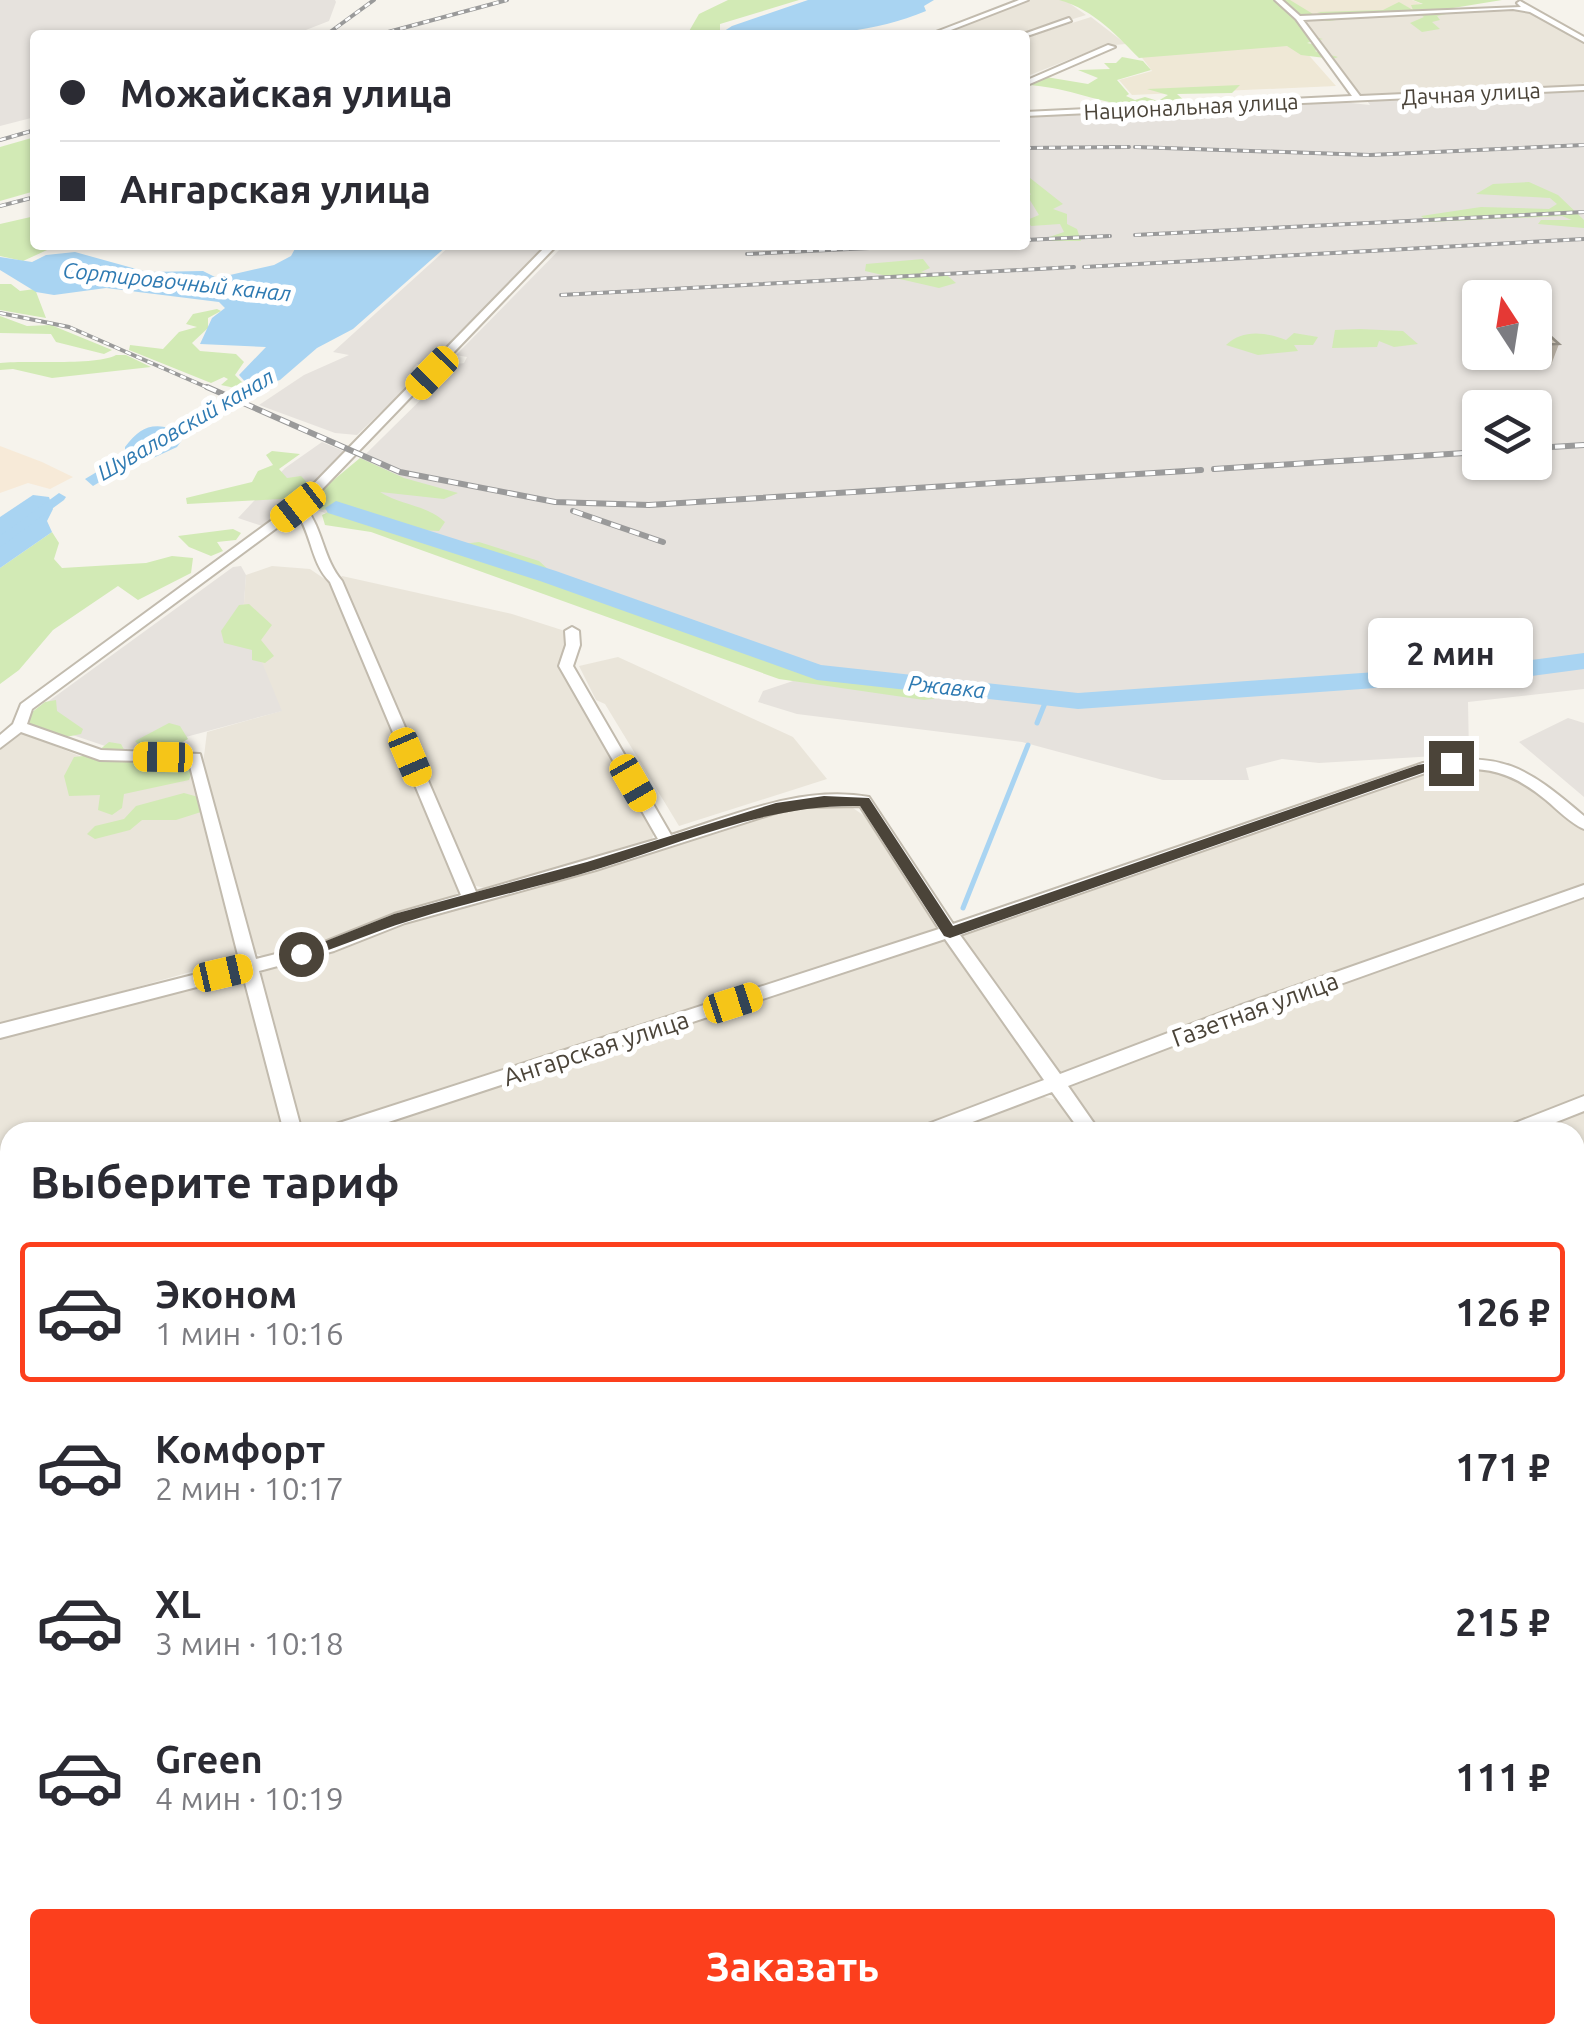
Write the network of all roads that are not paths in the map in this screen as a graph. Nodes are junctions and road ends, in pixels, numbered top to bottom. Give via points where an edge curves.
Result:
1 (1024, 0) edge
2 (1278, 0) edge
3 (1522, 0) edge
4 (1529, 10) junction
5 (1298, 18) junction
6 (1070, 20) dead end
7 (945, 30) edge
8 (1030, 33) edge
9 (1584, 40) edge
10 (1112, 47) dead end
11 (1030, 82) edge
12 (1584, 88) edge
13 (1357, 98) junction
14 (1030, 114) edge
15 (547, 250) edge
16 (298, 507) junction
17 (572, 631) dead end
18 (19, 726) junction
19 (0, 743) edge
20 (1584, 824) edge
21 (667, 841) junction
22 (1584, 891) edge
23 (470, 898) junction
24 (950, 932) junction
25 (247, 967) junction
26 (0, 1031) edge
27 (1057, 1084) junction
28 (1584, 1103) edge
29 (291, 1122) edge
30 (367, 1122) edge
31 (954, 1122) edge
32 (1084, 1122) edge
33 (1537, 1122) edge

1 - 7 street
2 - 5 street
3 - 4 street
4 - 5 street
4 - 9 street
5 - 13 street
6 - 8 street
10 - 11 street
12 - 13 street, Дачная улица
13 - 14 street, Национальная улица
15 - 16 street
16 - 18 street via 26,707
16 - 23 street via 310,518 322,570 336,581
17 - 21 street via 566,666
18 - 19 street
18 - 25 street via 100,755 194,758
20 - 24 street, Ангарская улица via 1510,766 1482,761 1423,768
21 - 23 street
21 - 24 street via 804,802 864,801
22 - 27 street, Газетная улица
23 - 25 street
24 - 27 street
24 - 30 street, Ангарская улица
25 - 26 street
25 - 29 street
27 - 31 street, Газетная улица
27 - 32 street
28 - 33 street

